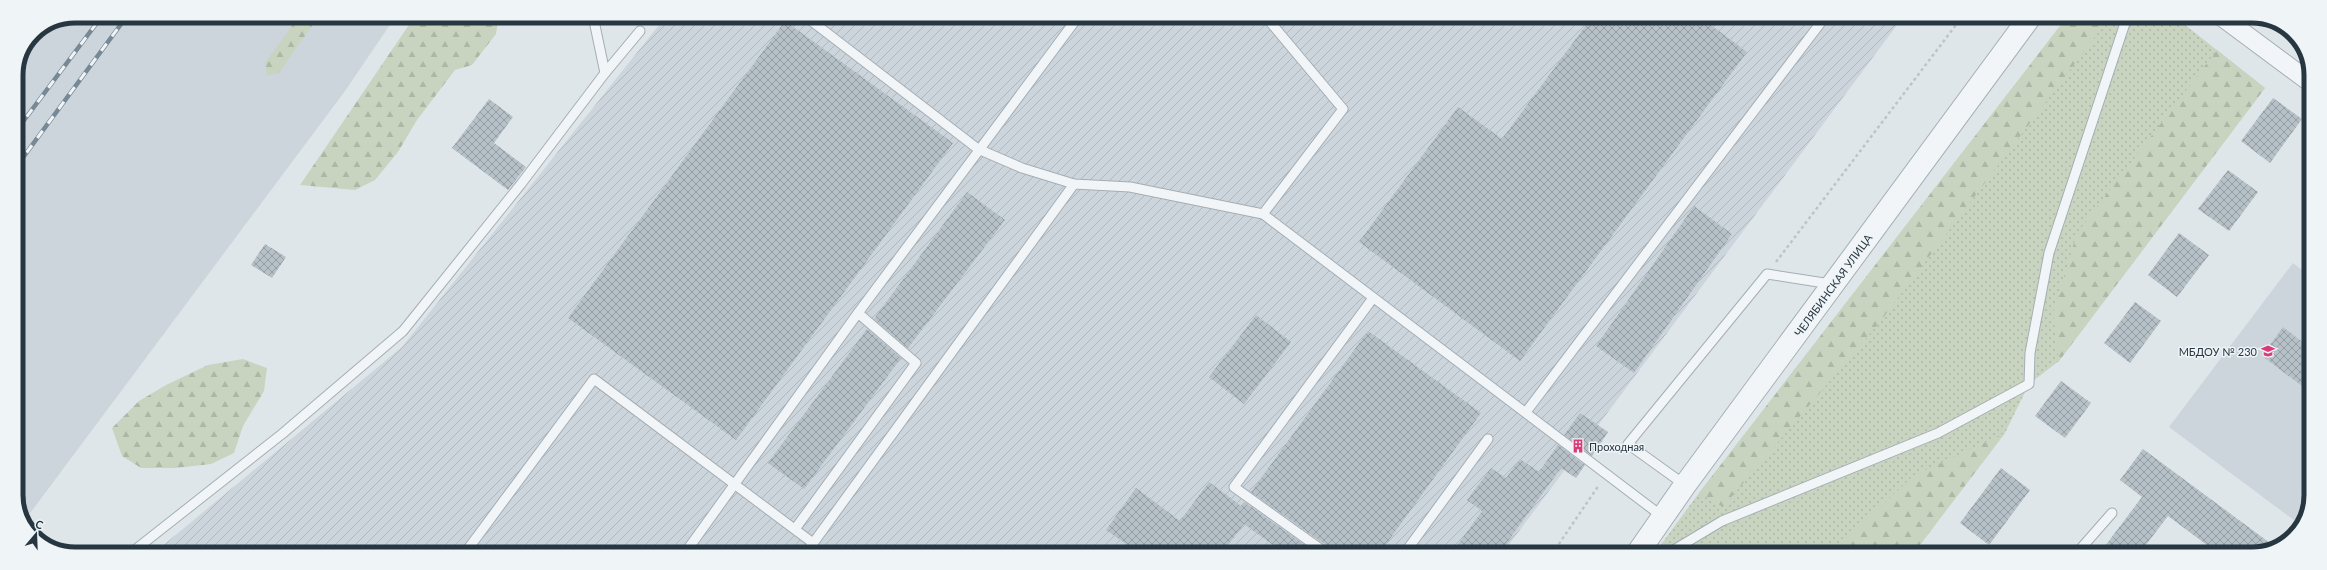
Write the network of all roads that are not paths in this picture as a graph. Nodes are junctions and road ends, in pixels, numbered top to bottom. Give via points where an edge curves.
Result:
1 (594, 23) edge
2 (814, 23) edge
3 (1073, 23) edge
4 (1271, 23) edge
5 (1821, 23) edge
6 (2026, 23) edge
7 (2125, 23) edge
8 (2230, 23) edge
9 (640, 31) dead end
10 (605, 73) junction
11 (2304, 78) edge
12 (978, 149) junction
13 (1074, 184) junction
14 (1263, 214) junction
15 (1833, 284) junction
16 (1373, 298) junction
17 (858, 313) junction
18 (1526, 412) junction
19 (1488, 439) dead end
20 (734, 485) junction
21 (1686, 485) junction
22 (2112, 513) dead end
23 (1663, 517) junction
24 (795, 529) junction
25 (813, 543) junction
26 (139, 547) edge
27 (469, 547) edge
28 (689, 547) edge
29 (810, 547) edge
30 (1316, 547) edge
31 (1409, 547) edge
32 (1642, 547) edge
33 (1678, 547) edge
34 (2082, 547) edge

1 - 10 lane
2 - 12 lane
3 - 12 lane
4 - 14 lane via 1343,109
5 - 18 lane
6 - 15 street, ЧЕЛЯБИНСКАЯ УЛИЦА
7 - 33 lane via 2049,253 2030,354 2029,384 1938,433 1722,520
8 - 11 street
9 - 10 lane
10 - 26 lane via 521,184 403,331 282,434
12 - 13 lane via 1022,168
12 - 17 lane
13 - 14 lane via 1130,187
13 - 25 lane
14 - 16 lane
15 - 21 street, ЧЕЛЯБИНСКАЯ УЛИЦА
15 - 21 lane via 1767,274 1628,444
16 - 18 lane
16 - 30 lane via 1234,487
17 - 20 lane
17 - 24 lane via 916,363
18 - 23 lane
19 - 31 lane
20 - 24 lane
20 - 27 lane via 594,379
20 - 28 lane
21 - 23 street, ЧЕЛЯБИНСКАЯ УЛИЦА
22 - 34 lane
23 - 32 street, ЧЕЛЯБИНСКАЯ УЛИЦА
24 - 25 lane
25 - 29 lane

